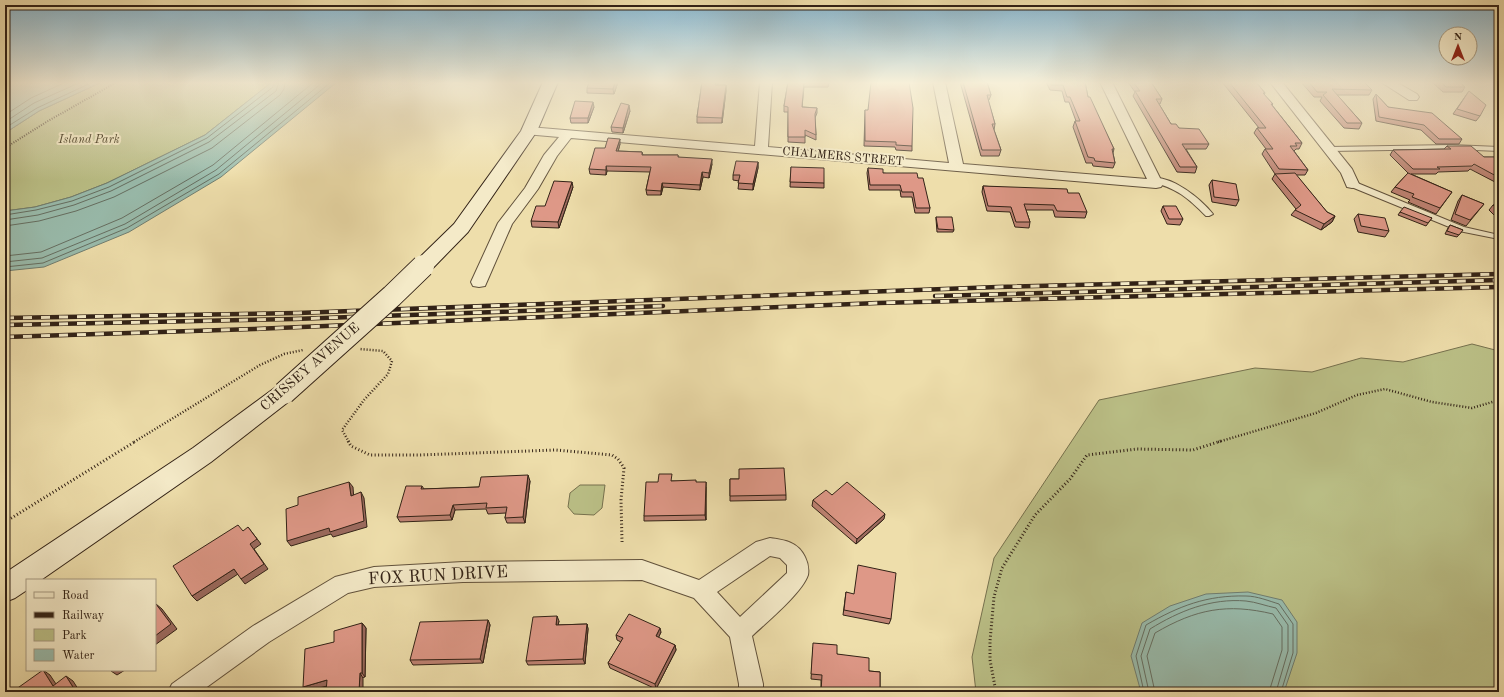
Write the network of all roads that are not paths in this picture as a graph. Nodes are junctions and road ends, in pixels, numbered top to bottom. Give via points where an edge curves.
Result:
1 (535, 115) edge
2 (764, 115) edge
3 (946, 115) edge
4 (1122, 115) edge
5 (1302, 115) edge
6 (528, 131) junction
7 (568, 134) junction
8 (1329, 149) junction
9 (1499, 149) edge
10 (761, 150) junction
11 (957, 167) junction
12 (1155, 182) junction
13 (1352, 184) joint
14 (1209, 214) dead end
15 (1499, 237) edge
16 (479, 282) dead end
17 (5, 589) edge
18 (701, 591) junction
19 (740, 632) junction
20 (180, 692) edge
21 (751, 692) edge

1 - 6 main road, CRISSEY AVENUE
2 - 10 street
3 - 11 street
4 - 12 street
5 - 8 street
6 - 7 street, CHALMERS STREET
6 - 17 main road, CRISSEY AVENUE, bridge via 461,228 392,296 284,392 202,455
7 - 10 street, CHALMERS STREET
7 - 16 street via 505,223
8 - 9 lane
8 - 13 street via 1347,172
10 - 11 street, CHALMERS STREET
11 - 12 street, CHALMERS STREET
12 - 14 lane via 1175,184
13 - 15 lane via 1462,229
18 - 19 street, FOX RUN DRIVE
18 - 19 street via 763,548 778,547 791,554 798,567 793,582
18 - 20 street, FOX RUN DRIVE via 642,570 463,572 374,577 343,584 261,634
19 - 21 street

